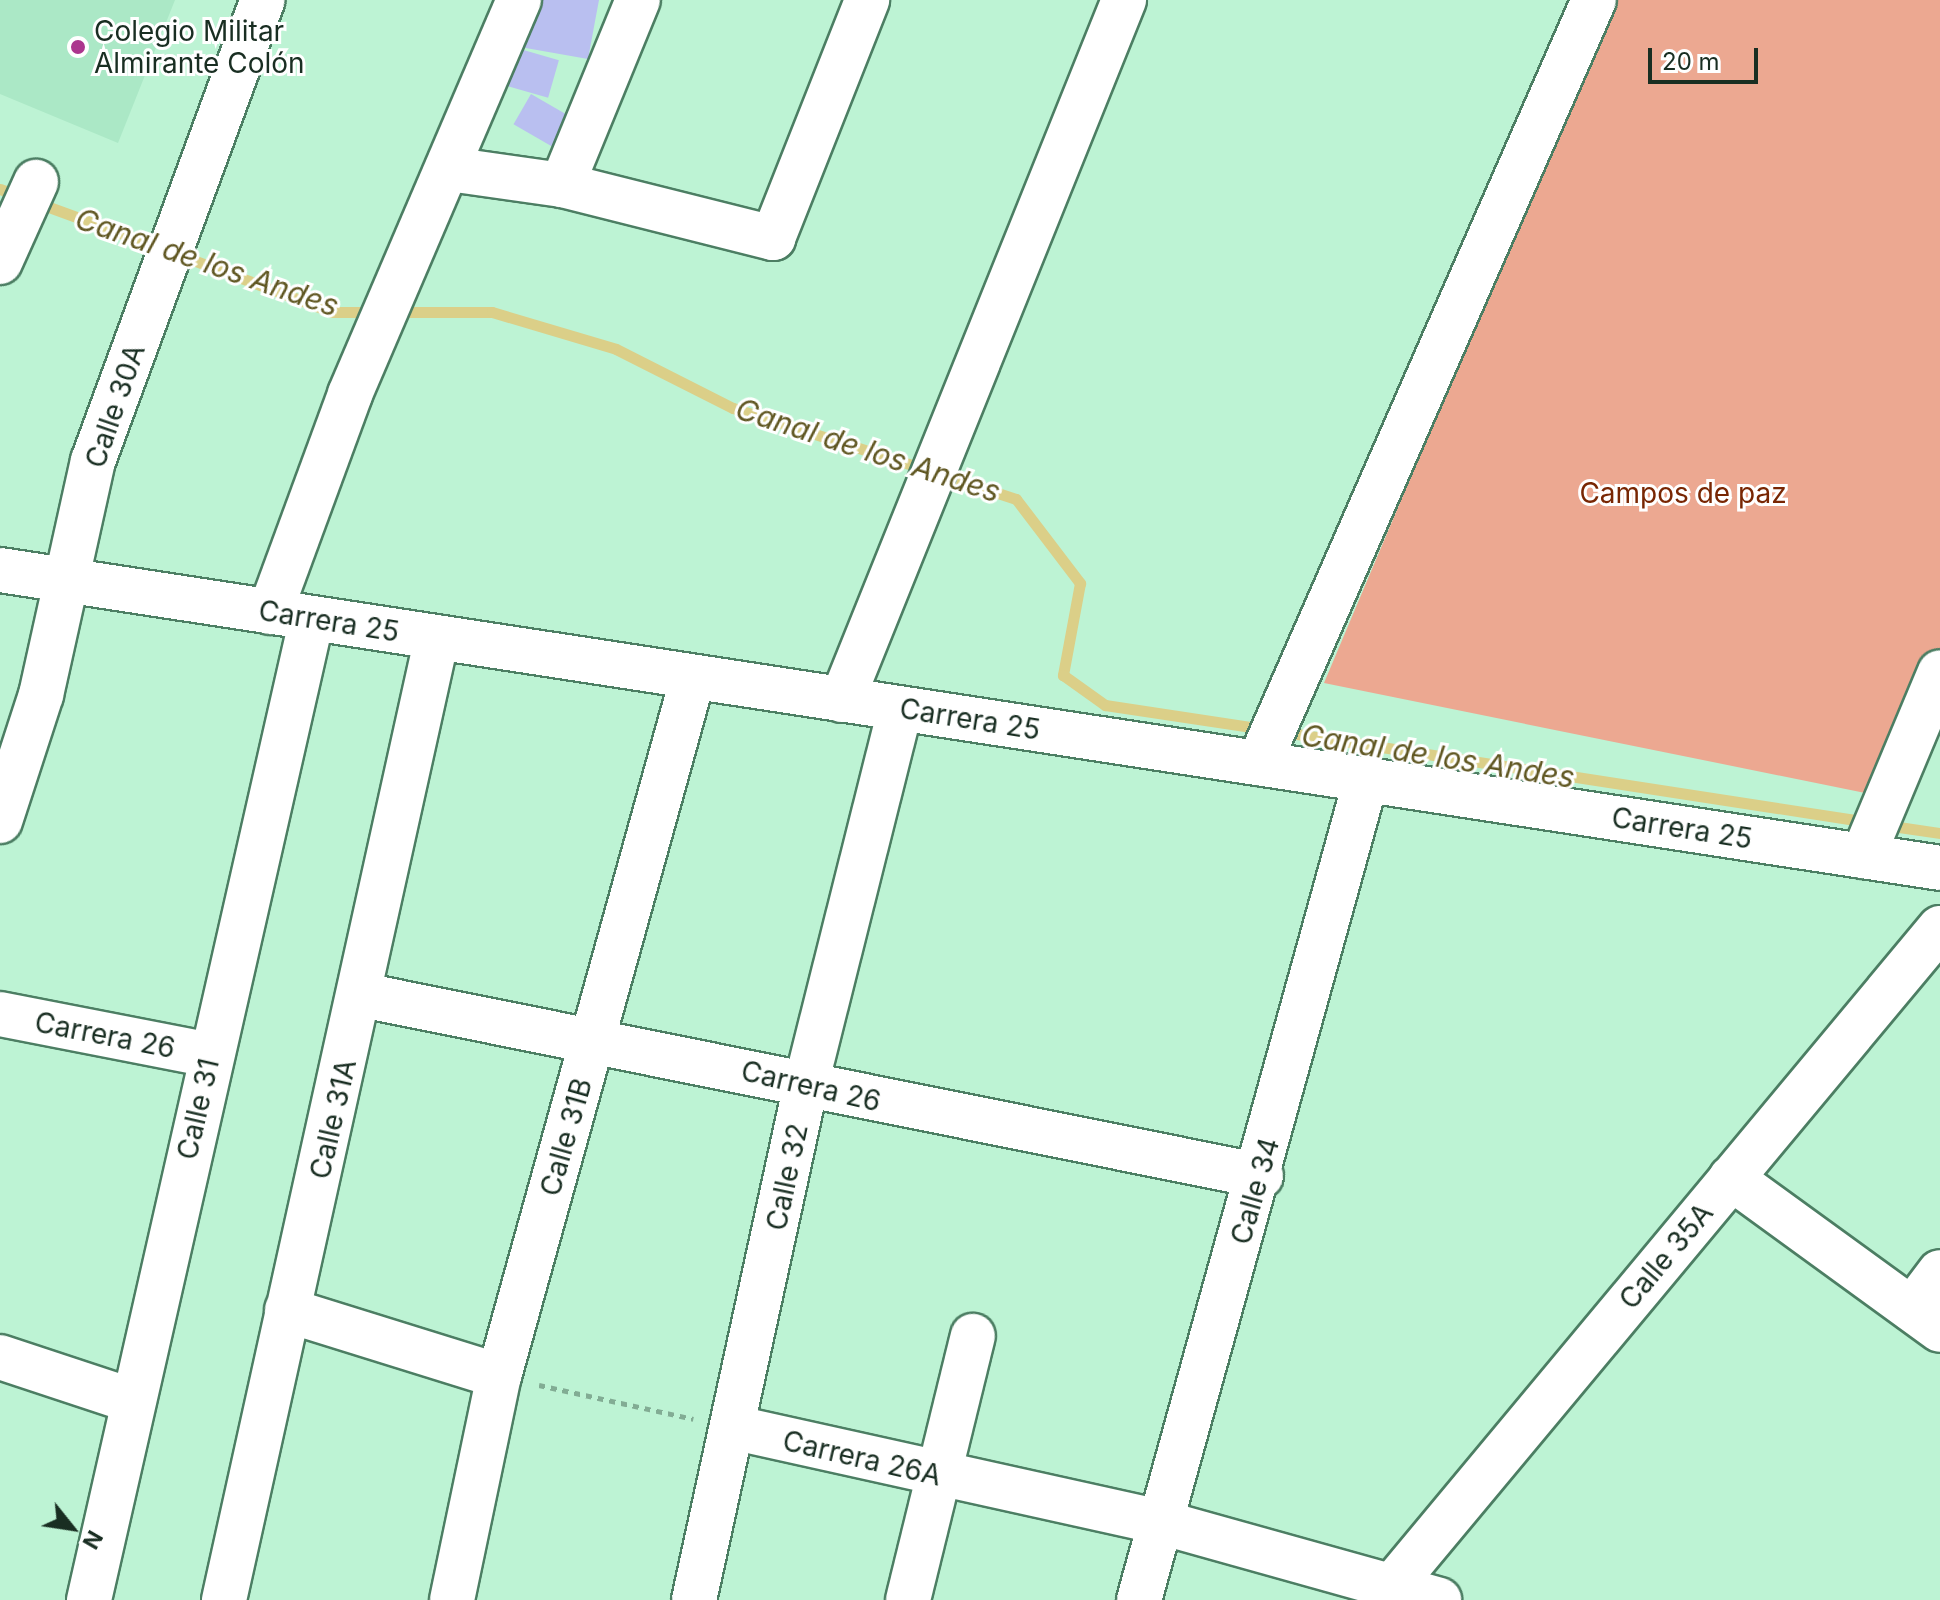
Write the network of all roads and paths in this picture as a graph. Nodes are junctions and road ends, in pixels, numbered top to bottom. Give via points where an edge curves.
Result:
1 (263, 0) edge
2 (519, 0) edge
3 (638, 0) edge
4 (867, 0) edge
5 (1124, 0) edge
6 (1594, 0) edge
7 (449, 169) junction
8 (36, 182) dead end
9 (562, 185) junction
10 (0, 262) edge
11 (0, 570) edge
12 (65, 580) junction
13 (270, 612) junction
14 (312, 618) junction
15 (437, 637) junction
16 (1940, 672) edge
17 (693, 677) junction
18 (842, 700) junction
19 (900, 709) junction
20 (1259, 763) junction
21 (1366, 780) junction
22 (0, 821) edge
23 (1863, 856) junction
24 (1940, 868) edge
25 (1940, 928) edge
26 (362, 995) junction
27 (0, 1014) edge
28 (594, 1037) junction
29 (210, 1055) junction
30 (806, 1084) junction
31 (1261, 1176) junction
32 (1731, 1178) junction
33 (1940, 1272) edge
34 (287, 1310) junction
35 (1926, 1320) edge
36 (973, 1336) dead end
37 (0, 1357) edge
38 (499, 1376) junction
39 (133, 1401) junction
40 (736, 1428) junction
41 (934, 1476) junction
42 (1157, 1521) junction
43 (1390, 1593) edge
44 (89, 1600) edge
45 (224, 1600) edge
46 (452, 1600) edge
47 (694, 1600) edge
48 (908, 1600) edge
49 (1139, 1600) edge
50 (1439, 1600) edge

1 - 12 street, Calle 30A via 93,461
2 - 7 street
3 - 9 street
4 - 9 street via 773,238
5 - 18 street
6 - 20 street
7 - 9 street
7 - 13 street via 350,394
8 - 10 street
11 - 12 street, Carrera 25
12 - 13 street, Carrera 25
12 - 22 street, Calle 30A via 41,695
13 - 14 street, Carrera 25
14 - 15 street, Carrera 25
14 - 29 street, Calle 31
15 - 17 street, Carrera 25
15 - 26 street, Calle 31A
16 - 23 street
17 - 18 street, Carrera 25
17 - 28 street, Calle 31B
18 - 19 street, Carrera 25
19 - 20 street, Carrera 25
19 - 30 street, Calle 32
20 - 21 street, Carrera 25
21 - 23 street, Carrera 25
21 - 31 street, Calle 34
23 - 24 street, Carrera 25
25 - 32 street, Calle 35A
26 - 28 street, Carrera 26
26 - 34 street, Calle 31A
27 - 29 street, Carrera 26
28 - 30 street, Carrera 26
28 - 38 street, Calle 31B
29 - 39 street, Calle 31
30 - 31 street, Carrera 26
30 - 40 street, Calle 32
31 - 42 street, Calle 34
32 - 35 street
32 - 43 street, Calle 35A
33 - 35 street
34 - 38 street
34 - 45 street, Calle 31A
36 - 41 street
37 - 39 street
38 - 40 path
38 - 46 street, Calle 31B
39 - 44 street, Calle 31
40 - 41 street, Carrera 26A
40 - 47 street, Calle 32
41 - 42 street, Carrera 26A
41 - 48 street
42 - 43 street, Carrera 26A
42 - 49 street, Calle 34
43 - 50 street, Carrera 26A

